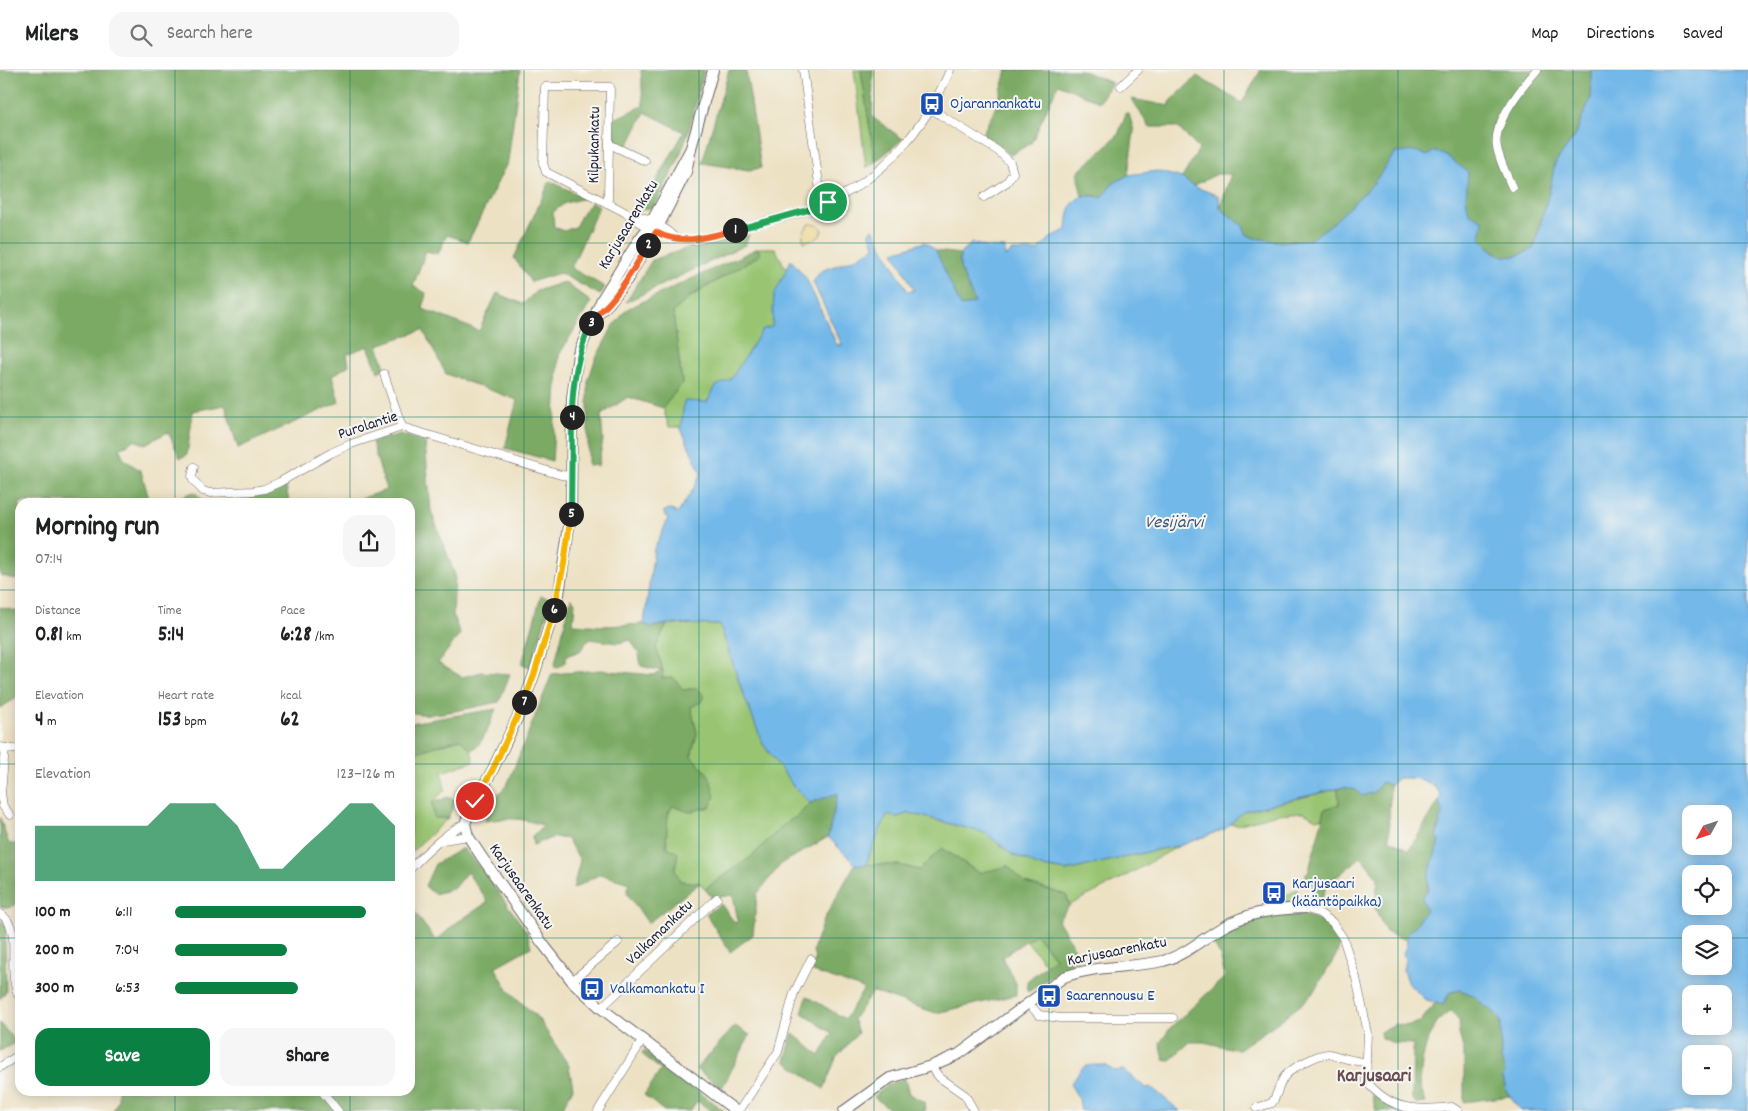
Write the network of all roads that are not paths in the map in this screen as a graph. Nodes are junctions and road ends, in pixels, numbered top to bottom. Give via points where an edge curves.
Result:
1 (713, 70) edge
2 (803, 70) edge
3 (950, 70) edge
4 (1138, 70) edge
5 (1536, 70) edge
6 (1121, 86) dead end
7 (931, 109) junction
8 (609, 144) junction
9 (645, 161) dead end
10 (1512, 187) dead end
11 (984, 197) dead end
12 (607, 203) junction
13 (822, 205) junction
14 (654, 226) junction
15 (384, 374) dead end
16 (402, 427) junction
17 (194, 467) dead end
18 (572, 476) junction
19 (3, 748) edge
20 (10, 815) dead end
21 (465, 824) junction
22 (468, 836) junction
23 (441, 841) junction
24 (415, 864) edge
25 (717, 898) dead end
26 (1305, 908) joint
27 (0, 914) edge
28 (618, 942) dead end
29 (811, 959) dead end
30 (572, 981) junction
31 (15, 989) edge
32 (1029, 1004) junction
33 (601, 1008) junction
34 (1173, 1018) dead end
35 (642, 1041) junction
36 (15, 1057) edge
37 (1367, 1062) junction
38 (931, 1066) junction
39 (0, 1067) edge
40 (326, 1096) edge
41 (1256, 1108) dead end
42 (338, 1111) edge
43 (598, 1111) edge
44 (737, 1111) edge
45 (844, 1111) edge
46 (974, 1111) edge
47 (1458, 1111) edge

1 - 14 street, Karjusaarenkatu via 686,172
2 - 13 street
3 - 7 street
4 - 6 street
5 - 10 street via 1508,108 1496,139
7 - 11 street via 1010,162 1013,173 1007,182
7 - 13 street via 912,137 881,168 858,186
8 - 9 street
8 - 12 street, Kilpukankatu
8 - 12 street, Kilpukankatu via 610,87 545,87 543,163 546,172
12 - 14 street via 630,215 646,218
13 - 14 street via 693,240 662,235
14 - 18 street, Karjusaarenkatu via 628,278 594,318 583,341 574,374
15 - 16 street
16 - 17 street, Purolantie via 351,444 264,489 203,491 192,476
16 - 18 street, Purolantie
18 - 21 street, Karjusaarenkatu via 564,564 550,625 520,712
19 - 20 street via 1,793 3,806
21 - 22 street, Karjusaarenkatu
21 - 23 street
22 - 23 street
22 - 30 street, Karjusaarenkatu
23 - 24 street
25 - 33 street, Valkamankatu
26 - 32 street, Karjusaarenkatu via 1273,910 1244,917 1164,961 1106,967 1064,977
26 - 37 street, Karjusaarenkatu via 1319,912 1332,922 1343,938 1368,1032
27 - 31 street via 13,931
28 - 30 street
29 - 44 street via 794,993 778,1052
30 - 33 street, Karjusaarenkatu
32 - 34 street via 1039,1015 1060,1018
32 - 38 street, Karjusaarenkatu via 959,1054
33 - 35 street, Karjusaarenkatu
35 - 43 street
35 - 44 street, Karjusaarenkatu
36 - 39 street
37 - 41 street via 1326,1054 1318,1056 1289,1071 1272,1103
37 - 47 street, Karjusaarenkatu via 1366,1081 1377,1095 1396,1105 1422,1110 1452,1107
38 - 45 street, Karjusaarenkatu via 890,1078
38 - 46 street via 939,1077 965,1095
40 - 42 street

